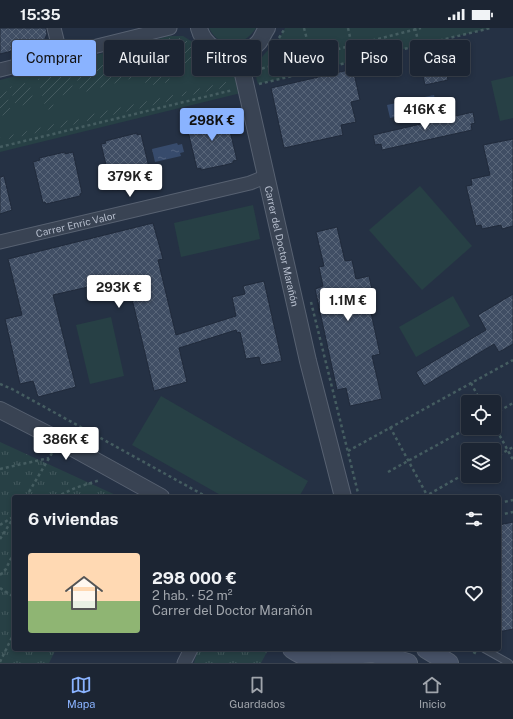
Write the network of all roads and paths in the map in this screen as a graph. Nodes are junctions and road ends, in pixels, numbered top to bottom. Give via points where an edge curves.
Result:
1 (54, 28) edge
2 (170, 28) edge
3 (199, 28) edge
4 (267, 28) edge
5 (304, 28) edge
6 (348, 28) edge
7 (421, 28) edge
8 (491, 28) edge
9 (415, 29) edge
10 (57, 40) edge
11 (204, 40) edge
12 (260, 40) edge
13 (307, 40) edge
14 (351, 40) edge
15 (374, 40) edge
16 (418, 40) edge
17 (440, 40) edge
18 (96, 47) edge
19 (410, 47) edge
20 (338, 65) edge
21 (12, 67) edge
22 (0, 70) edge
23 (243, 76) edge
24 (290, 76) edge
25 (245, 87) junction
26 (0, 147) edge
27 (267, 176) junction
28 (0, 242) edge
29 (513, 360) edge
30 (471, 383) junction
31 (0, 384) edge
32 (478, 395) edge
33 (513, 403) edge
34 (0, 410) edge
35 (501, 410) edge
36 (390, 427) junction
37 (461, 432) edge
38 (500, 435) edge
39 (59, 441) junction
40 (513, 447) edge
41 (348, 450) dead end
42 (508, 450) junction
43 (501, 454) edge
44 (49, 458) junction
45 (513, 460) edge
46 (408, 461) junction
47 (0, 469) edge
48 (388, 472) dead end
49 (118, 474) junction
50 (461, 476) edge
51 (340, 493) edge
52 (149, 494) edge
53 (27, 495) edge
54 (60, 495) edge
55 (203, 495) edge
56 (427, 495) edge
57 (430, 495) edge
58 (513, 500) edge
59 (501, 503) edge
60 (513, 512) edge
61 (501, 515) edge
62 (12, 518) edge
63 (12, 520) edge
64 (0, 525) edge
65 (0, 539) edge
66 (12, 556) edge
67 (0, 575) edge
68 (0, 588) edge
69 (12, 596) edge
70 (12, 637) edge
71 (190, 651) edge
72 (430, 651) edge
73 (488, 651) edge
74 (346, 653) edge
75 (292, 654) edge
76 (316, 661) edge
77 (0, 662) edge
78 (184, 663) edge
79 (408, 663) edge
80 (449, 663) edge
81 (509, 663) edge

1 - 10 street
2 - 18 street
3 - 11 street
4 - 12 street
5 - 13 path
6 - 14 path
7 - 9 path
8 - 17 path
9 - 15 path
9 - 16 path
19 - 20 path
21 - 22 street
23 - 25 street, Carrer del Doctor Marañón
24 - 25 path
25 - 26 path
25 - 27 street, Carrer del Doctor Marañón
27 - 28 street, Carrer Enric Valor via 250,183
27 - 51 street, Carrer del Doctor Marañón
29 - 30 path
30 - 32 path
30 - 36 path
31 - 55 path
33 - 35 path
34 - 39 street
36 - 41 path
36 - 46 path
37 - 46 path
38 - 42 path
39 - 44 path
39 - 49 street
40 - 42 path
42 - 43 path
42 - 45 path
44 - 47 path
44 - 53 path
46 - 48 path
46 - 56 path
49 - 52 street
49 - 54 path
50 - 57 path
58 - 59 path
60 - 61 path
62 - 64 path
63 - 65 path
66 - 67 path
68 - 69 path
70 - 77 path
71 - 78 street
72 - 80 main road
73 - 81 lane
74 - 76 main road
74 - 79 main road via 373,652
75 - 76 main road

